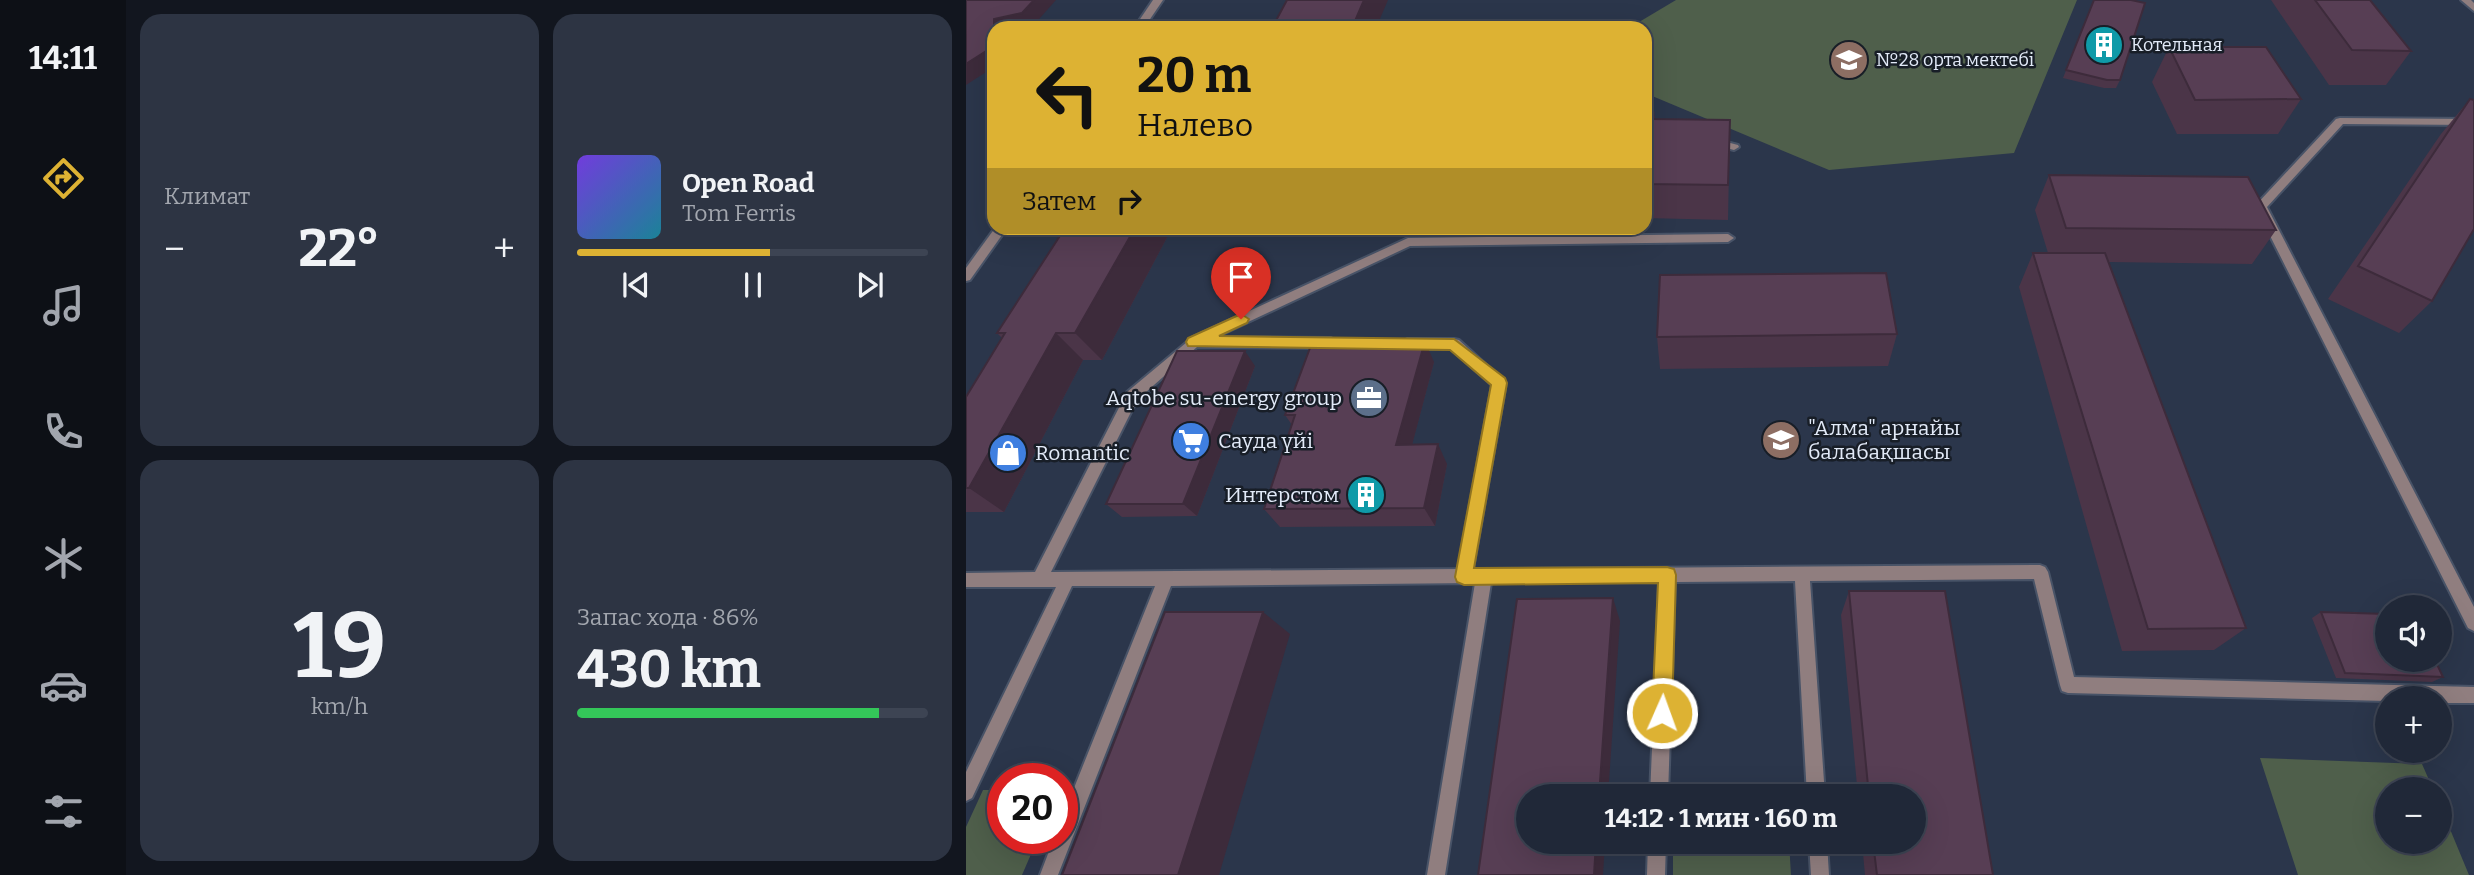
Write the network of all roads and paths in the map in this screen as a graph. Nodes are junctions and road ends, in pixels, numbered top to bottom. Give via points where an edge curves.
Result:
1 (1158, 0) edge
2 (1144, 21) edge
3 (2474, 122) edge
4 (1696, 138) edge
5 (1734, 147) dead end
6 (996, 235) edge
7 (1728, 238) dead end
8 (966, 278) edge
9 (1194, 342) junction
10 (1344, 343) edge
11 (1399, 344) edge
12 (1802, 574) junction
13 (1667, 575) junction
14 (1464, 577) junction
15 (1484, 577) junction
16 (1166, 579) junction
17 (966, 580) edge
18 (1039, 580) junction
19 (1066, 580) junction
20 (2474, 623) edge
21 (2474, 695) edge
22 (1659, 784) edge
23 (1815, 784) edge
24 (966, 792) edge
25 (1657, 854) edge
26 (1819, 854) edge
27 (1049, 875) edge
28 (1436, 875) edge
29 (1656, 875) edge
30 (1820, 875) edge

1 - 2 street
3 - 20 street via 2340,121 2261,206
4 - 5 street
6 - 8 street
7 - 9 street via 1408,242
9 - 10 street
9 - 18 street via 1132,396
11 - 14 street via 1454,344 1499,383
12 - 13 street
12 - 21 street via 2040,572 2068,685
12 - 23 street
13 - 15 street
13 - 22 street
14 - 15 street
14 - 16 street
15 - 28 street
16 - 19 street
16 - 27 street
17 - 18 street
18 - 19 street
19 - 24 street
25 - 29 street
26 - 30 street

